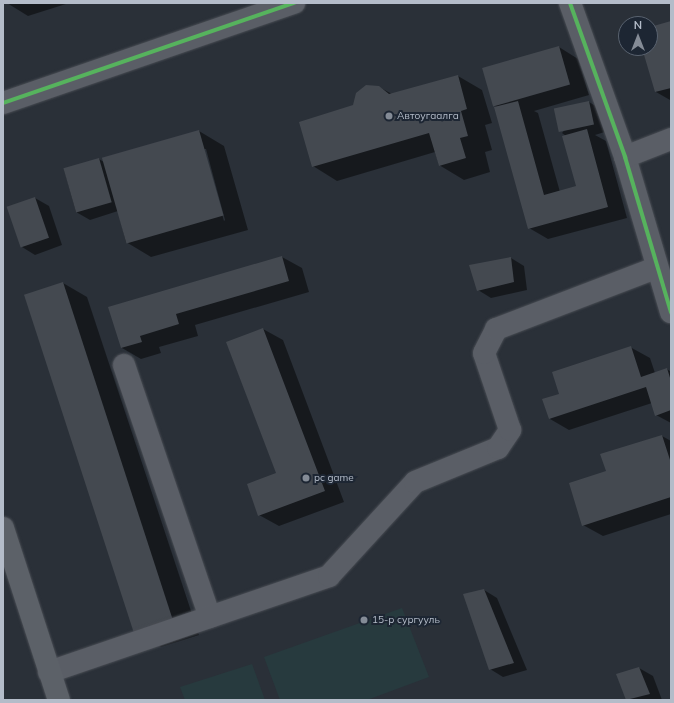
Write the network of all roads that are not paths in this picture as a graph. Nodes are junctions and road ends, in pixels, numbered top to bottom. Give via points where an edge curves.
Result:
1 (294, 3) edge
2 (570, 3) edge
3 (3, 102) edge
4 (671, 138) edge
5 (625, 157) junction
6 (656, 268) junction
7 (671, 312) edge
8 (124, 365) dead end
9 (3, 528) edge
10 (210, 617) junction
11 (50, 672) junction
12 (59, 700) edge

1 - 3 street
2 - 5 street
4 - 5 street
5 - 6 street
6 - 7 street
6 - 10 street via 496,329 484,353 510,430 498,448 415,482 329,576
8 - 10 street
9 - 11 main road
10 - 11 street
11 - 12 main road

